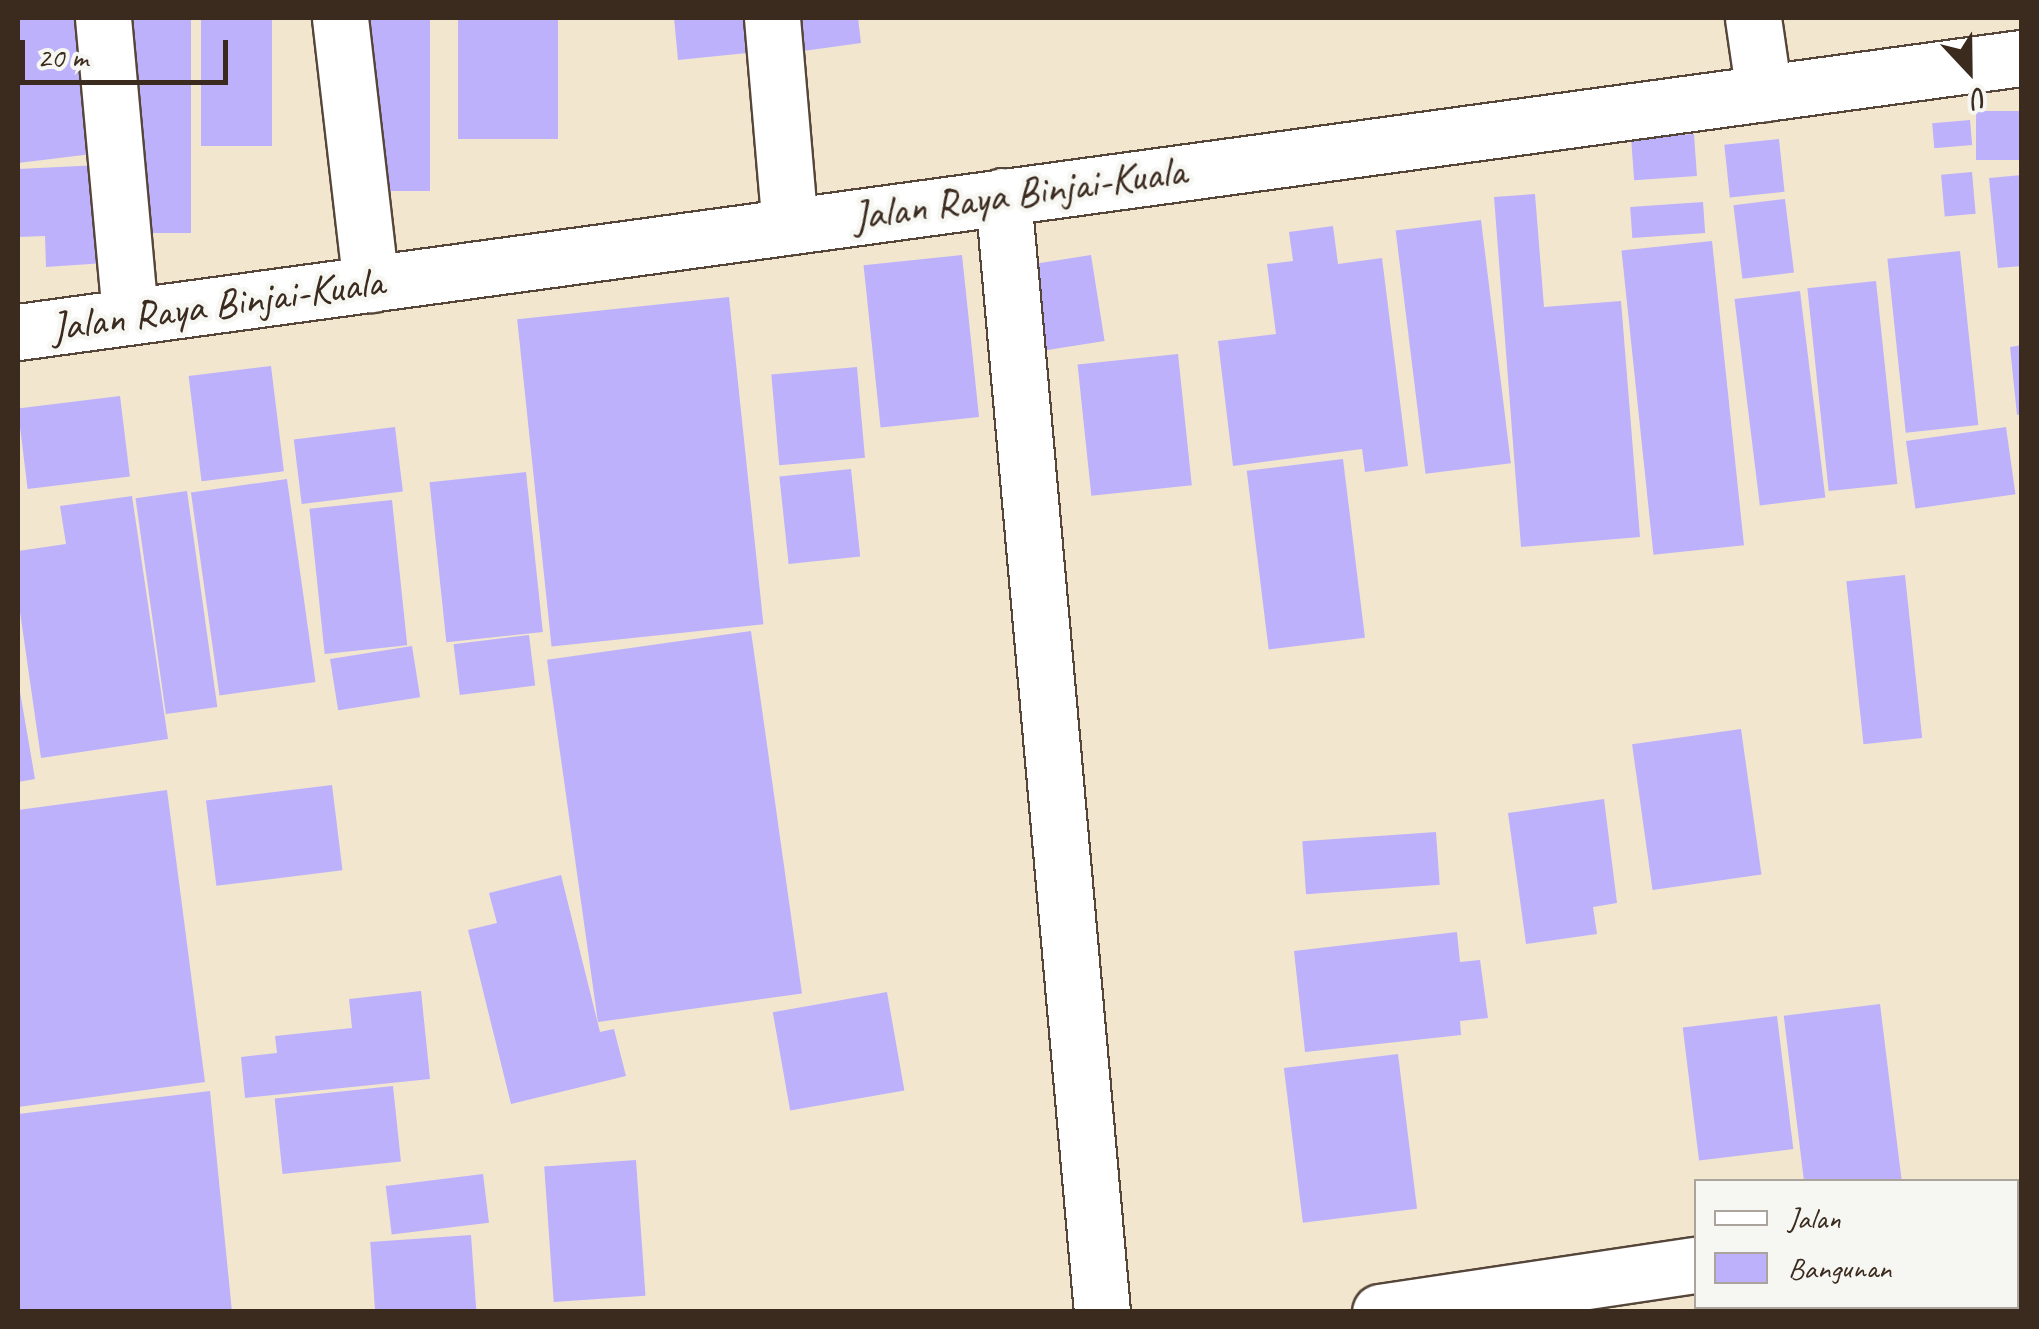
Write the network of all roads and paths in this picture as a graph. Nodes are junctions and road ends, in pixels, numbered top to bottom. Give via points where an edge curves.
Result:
1 (103, 18) edge
2 (340, 18) edge
3 (772, 18) edge
4 (1753, 18) edge
5 (2022, 58) edge
6 (1764, 93) junction
7 (1003, 196) junction
8 (790, 226) junction
9 (371, 284) junction
10 (130, 316) junction
11 (18, 332) edge
12 (1694, 1265) edge
13 (1102, 1312) edge
14 (1380, 1312) edge

1 - 10 street
2 - 9 street
3 - 8 street
4 - 6 street
5 - 6 street, Jalan Raya Binjai-Kuala
6 - 7 street, Jalan Raya Binjai-Kuala
7 - 8 street, Jalan Raya Binjai-Kuala
7 - 13 street
8 - 9 street, Jalan Raya Binjai-Kuala
9 - 10 street, Jalan Raya Binjai-Kuala
10 - 11 street, Jalan Raya Binjai-Kuala
12 - 14 street

